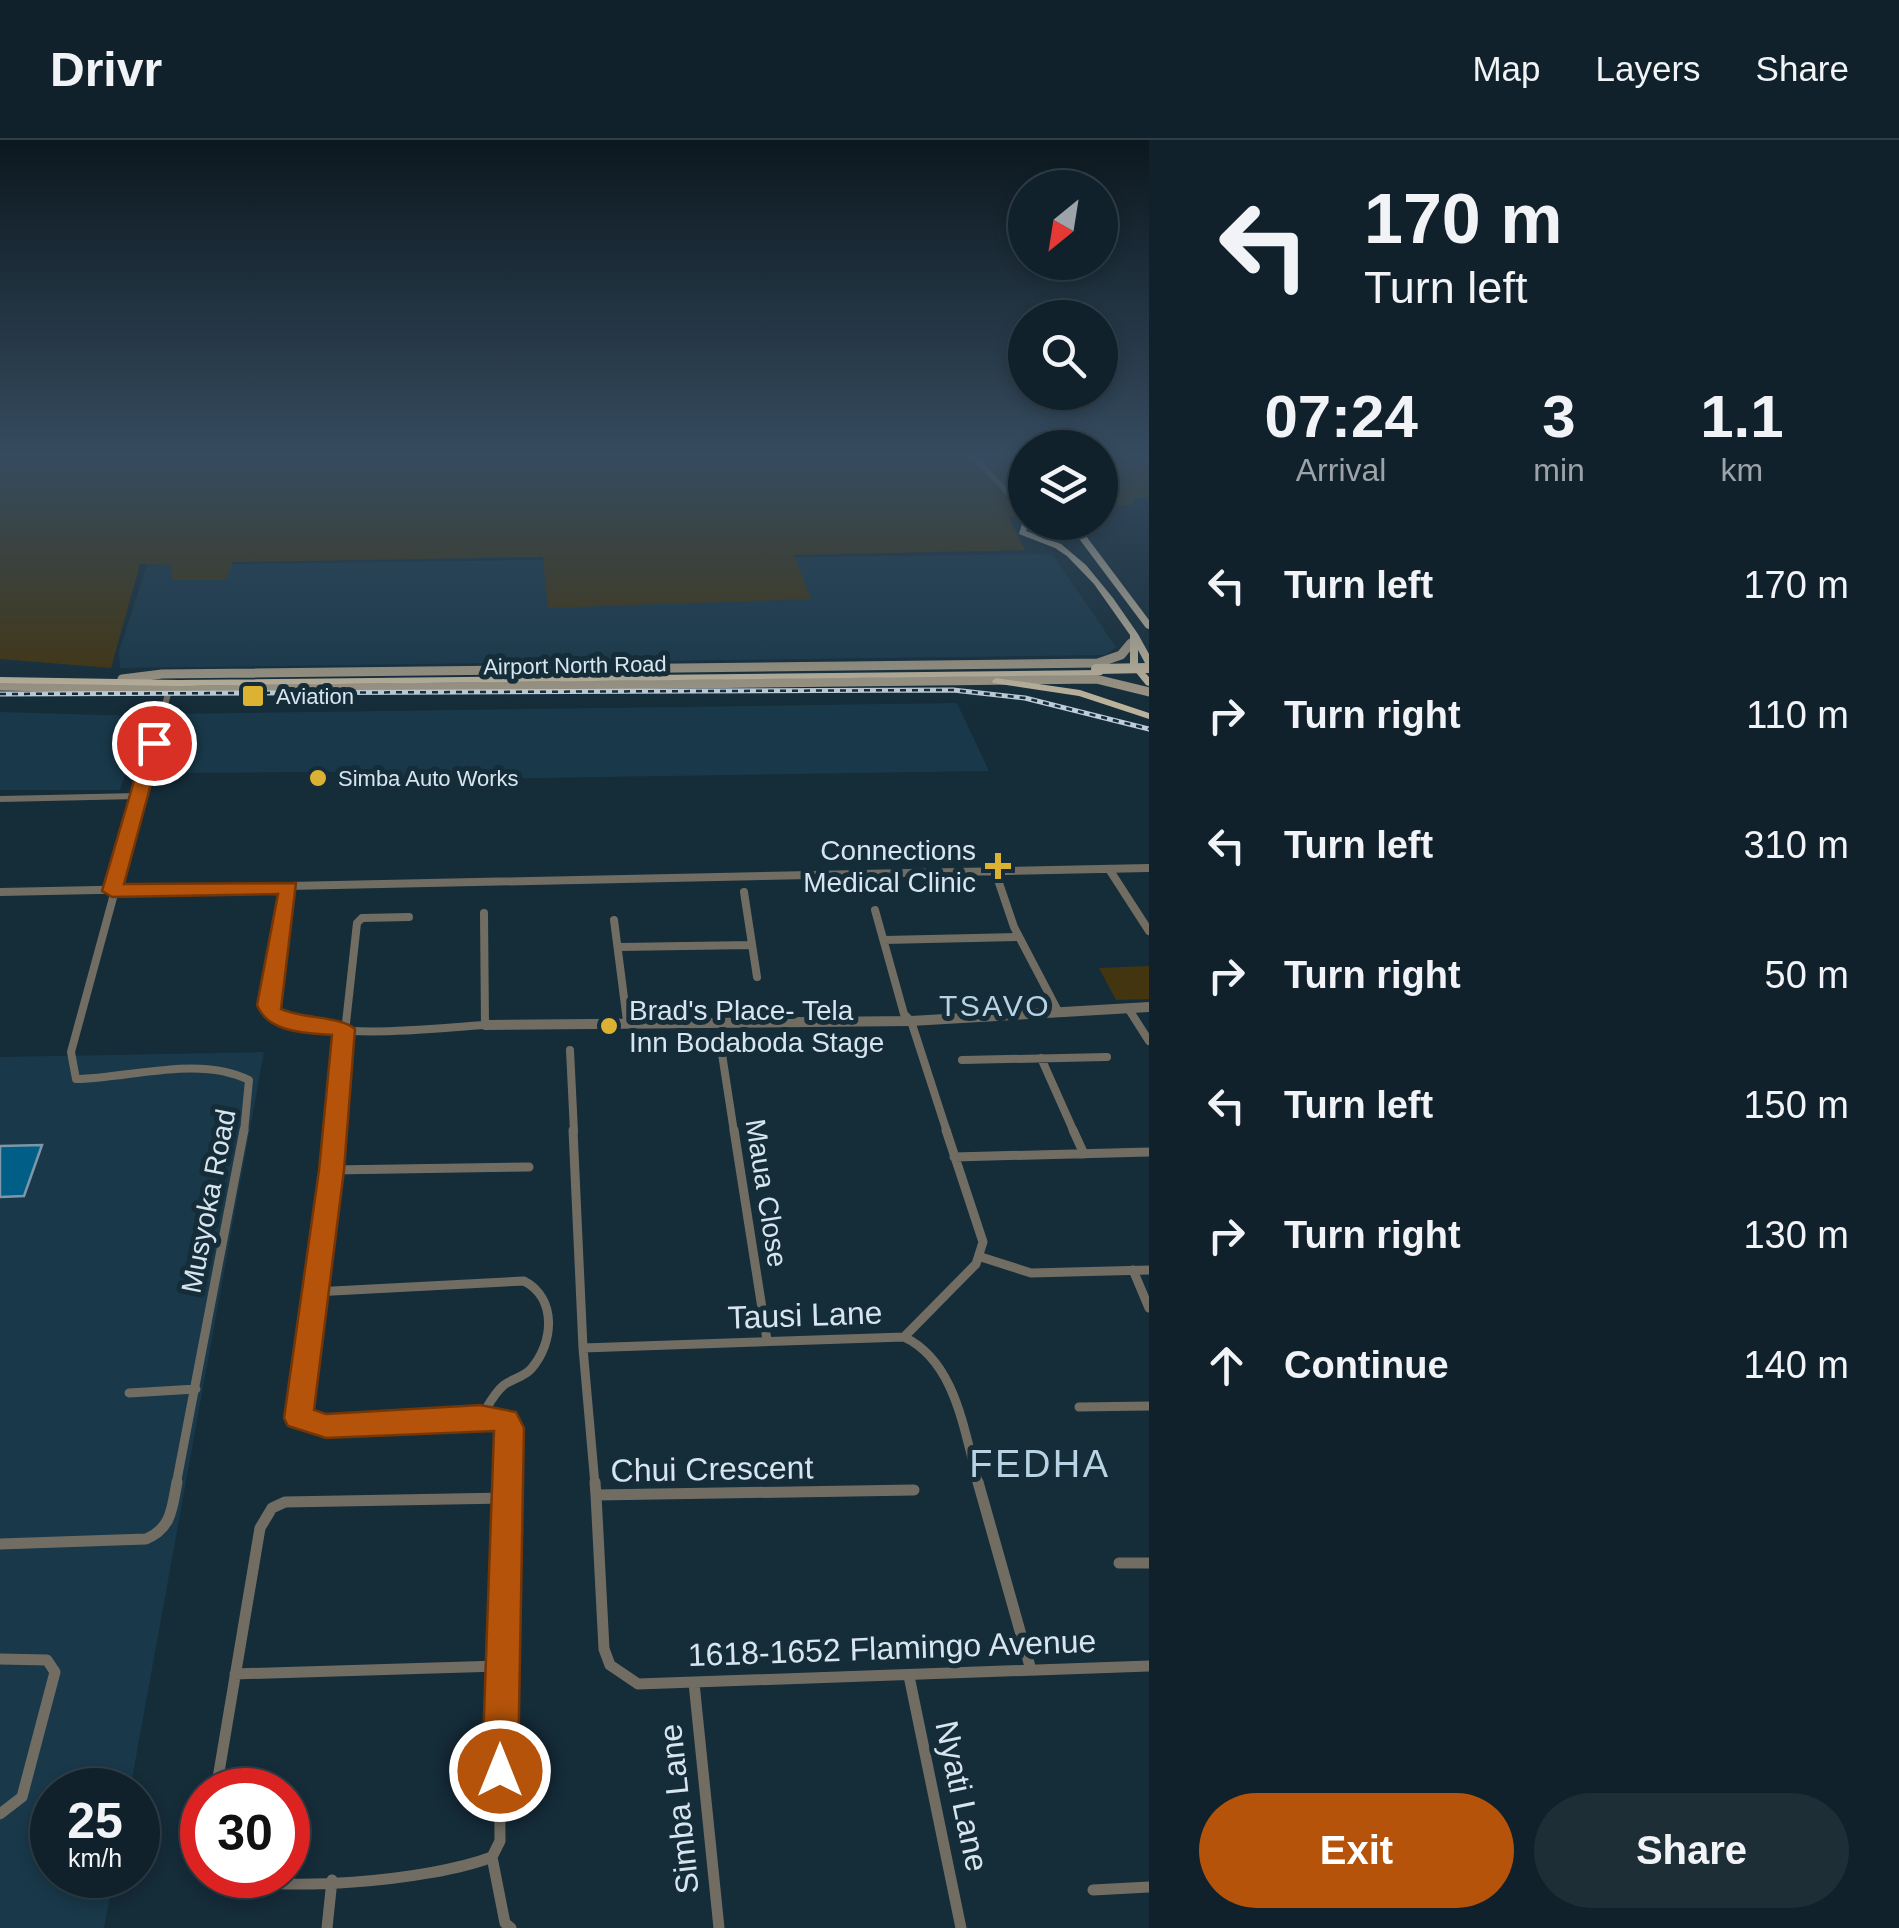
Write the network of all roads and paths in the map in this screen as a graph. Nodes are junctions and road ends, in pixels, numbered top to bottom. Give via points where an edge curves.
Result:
1 (1042, 540) edge
2 (1084, 540) edge
3 (1149, 626) edge
4 (1132, 639) junction
5 (1149, 668) edge
6 (918, 672) junction
7 (768, 677) junction
8 (121, 678) junction
9 (987, 680) junction
10 (1, 683) edge
11 (1149, 683) edge
12 (660, 684) junction
13 (168, 690) junction
14 (1149, 692) edge
15 (1149, 716) edge
16 (138, 796) junction
17 (0, 799) edge
18 (1149, 868) edge
19 (1110, 869) junction
20 (996, 874) junction
21 (289, 888) junction
22 (112, 891) junction
23 (0, 892) edge
24 (744, 892) dead end
25 (875, 910) dead end
26 (484, 913) dead end
27 (409, 917) dead end
28 (614, 920) dead end
29 (1149, 931) edge
30 (1018, 937) junction
31 (884, 940) junction
32 (752, 945) junction
33 (618, 948) junction
34 (757, 977) dead end
35 (1149, 1007) edge
36 (1128, 1008) junction
37 (1058, 1011) junction
38 (627, 1021) junction
39 (911, 1021) junction
40 (485, 1025) junction
41 (344, 1029) junction
42 (1149, 1040) edge
43 (570, 1050) dead end
44 (722, 1054) dead end
45 (1041, 1058) junction
46 (1107, 1058) dead end
47 (962, 1060) dead end
48 (1149, 1152) edge
49 (1084, 1154) junction
50 (954, 1156) junction
51 (529, 1166) dead end
52 (332, 1170) junction
53 (981, 1257) junction
54 (1133, 1270) junction
55 (1149, 1270) edge
56 (314, 1292) junction
57 (1149, 1308) edge
58 (904, 1337) junction
59 (767, 1340) junction
60 (583, 1348) junction
61 (196, 1389) junction
62 (129, 1393) dead end
63 (1149, 1406) edge
64 (1079, 1407) dead end
65 (480, 1417) junction
66 (914, 1490) dead end
67 (596, 1495) junction
68 (506, 1498) junction
69 (0, 1544) edge
70 (1119, 1563) dead end
71 (1149, 1563) edge
72 (0, 1659) edge
73 (499, 1666) junction
74 (1149, 1666) edge
75 (1031, 1670) junction
76 (235, 1674) junction
77 (909, 1676) junction
78 (638, 1684) joint
79 (694, 1684) junction
80 (220, 1768) edge
81 (0, 1814) edge
82 (492, 1858) junction
83 (332, 1880) junction
84 (310, 1881) edge
85 (1149, 1886) edge
86 (1093, 1890) dead end
87 (507, 1926) edge
88 (326, 1928) edge
89 (719, 1928) edge
90 (962, 1928) edge

1 - 4 main road via 1080,566
2 - 3 main road
4 - 5 main road
4 - 8 main road, Airport North Road via 1116,658 1082,663
4 - 11 main road via 1134,665
5 - 6 main road, Airport North Road, bridge
6 - 7 main road, Airport North Road
6 - 8 main road, Airport North Road
7 - 10 main road, Airport North Road
7 - 12 main road
8 - 10 main road, Airport North Road
9 - 12 main road, Airport North Road
9 - 14 main road, Airport North Road via 1096,680
9 - 15 main road via 1080,693
10 - 13 main road, Airport North Road
12 - 13 main road, Airport North Road
13 - 16 street
16 - 17 street
16 - 22 street
18 - 19 street
19 - 20 street
19 - 29 street
20 - 21 street
20 - 30 street
21 - 22 street
21 - 41 street via 268,1005 296,1025
22 - 23 street
22 - 61 street, Musyoka Road via 72,1052 76,1079 215,1070 249,1080
24 - 32 street
25 - 31 street
26 - 40 street
27 - 41 street via 359,920
28 - 33 street
30 - 31 street
30 - 37 street
31 - 39 street
32 - 33 street
32 - 34 street
33 - 38 street
35 - 36 street
36 - 37 street
36 - 42 street
37 - 39 street
38 - 39 street
38 - 40 street
39 - 50 street
40 - 41 street
41 - 52 street
43 - 60 street
44 - 59 street, Maua Close
45 - 46 street
45 - 47 street
45 - 49 street
48 - 49 street
49 - 50 street
50 - 53 street via 983,1242
51 - 52 street
52 - 56 street
53 - 54 street via 1031,1272
53 - 58 street
54 - 55 street
54 - 57 street
56 - 65 street via 299,1418 304,1422
56 - 65 street via 524,1281 540,1286 548,1298 546,1338 528,1372 505,1384
58 - 59 street, Tausi Lane
58 - 75 street, Tausi Lane via 920,1344 944,1372
59 - 60 street, Tausi Lane
60 - 67 street
61 - 62 street
61 - 69 street, Musyoka Road via 162,1532 146,1539
63 - 64 street
65 - 68 street via 505,1420 509,1428
66 - 67 street, Chui Crescent
67 - 78 street, Chui Crescent via 604,1649 610,1665
68 - 73 street
68 - 76 street via 285,1502 272,1508 260,1528
70 - 71 street
72 - 81 street via 39,1658 55,1672 22,1796
73 - 76 street
73 - 82 street via 500,1841
74 - 75 street, 1618-1652 Flamingo Avenue
75 - 77 street, 1618-1652 Flamingo Avenue
76 - 80 street
77 - 79 street, 1618-1652 Flamingo Avenue
77 - 90 street, Nyati Lane
78 - 79 street, 1618-1652 Flamingo Avenue
79 - 89 street, Simba Lane
82 - 83 street via 462,1870
82 - 87 street
83 - 84 street
83 - 88 street
85 - 86 street

